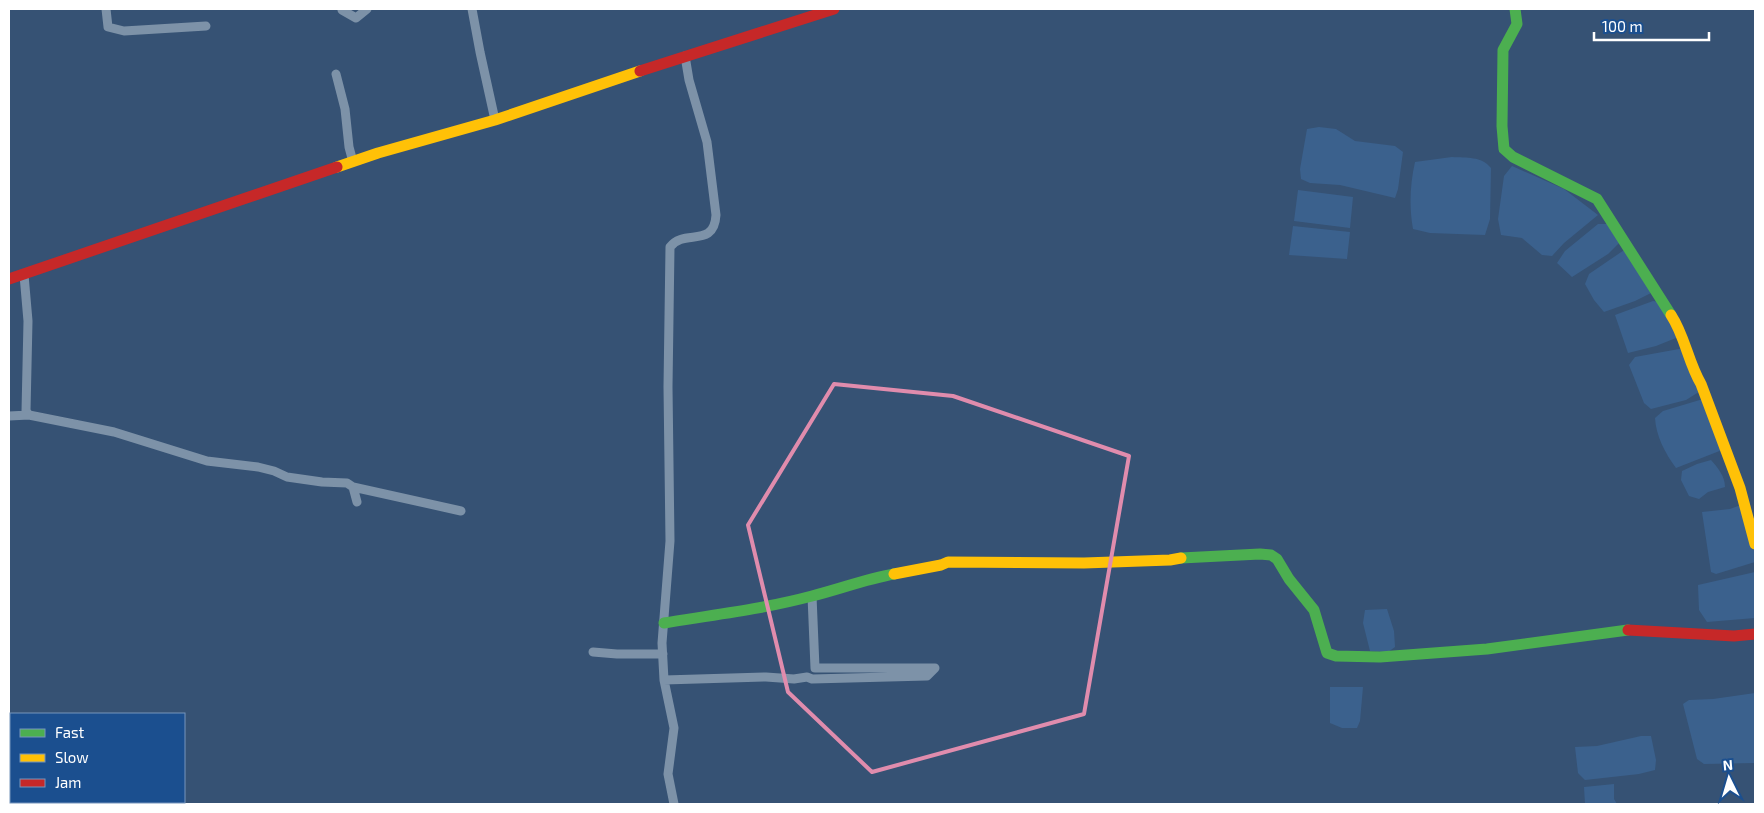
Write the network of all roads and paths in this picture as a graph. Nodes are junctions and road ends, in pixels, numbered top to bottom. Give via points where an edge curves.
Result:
1 (106, 9) edge
2 (366, 9) edge
3 (472, 9) edge
4 (834, 9) edge
5 (1515, 9) edge
6 (342, 10) edge
7 (206, 26) dead end
8 (685, 56) junction
9 (336, 74) dead end
10 (495, 120) junction
11 (353, 162) junction
12 (24, 275) junction
13 (9, 279) edge
14 (29, 415) junction
15 (9, 416) edge
16 (353, 487) junction
17 (357, 502) dead end
18 (461, 511) dead end
19 (1755, 544) edge
20 (812, 596) junction
21 (664, 623) junction
22 (1755, 634) edge
23 (593, 652) dead end
24 (663, 654) junction
25 (664, 680) junction
26 (674, 804) edge

1 - 7 street via 108,27 124,32
2 - 6 street via 356,18
3 - 10 street
4 - 8 street
5 - 19 street via 1517,24 1503,50 1504,150 1597,199 1679,328 1740,488
8 - 10 street
8 - 21 street via 707,142 716,226 702,236 679,240 670,247 670,541
9 - 11 street
10 - 11 street
11 - 12 street
12 - 13 street
12 - 14 street via 28,321 26,411
14 - 15 street
14 - 16 street via 114,432 208,461 258,467 287,477 347,483
16 - 17 street
16 - 18 street
20 - 21 street
20 - 22 street via 876,577 948,562 1084,563 1260,554 1277,559 1314,610 1327,654 1336,656 1380,657 1487,649 1632,630 1734,636
20 - 25 street via 815,668 935,668 927,676
21 - 24 street
23 - 24 street
24 - 25 street
25 - 26 street via 674,728 668,774

